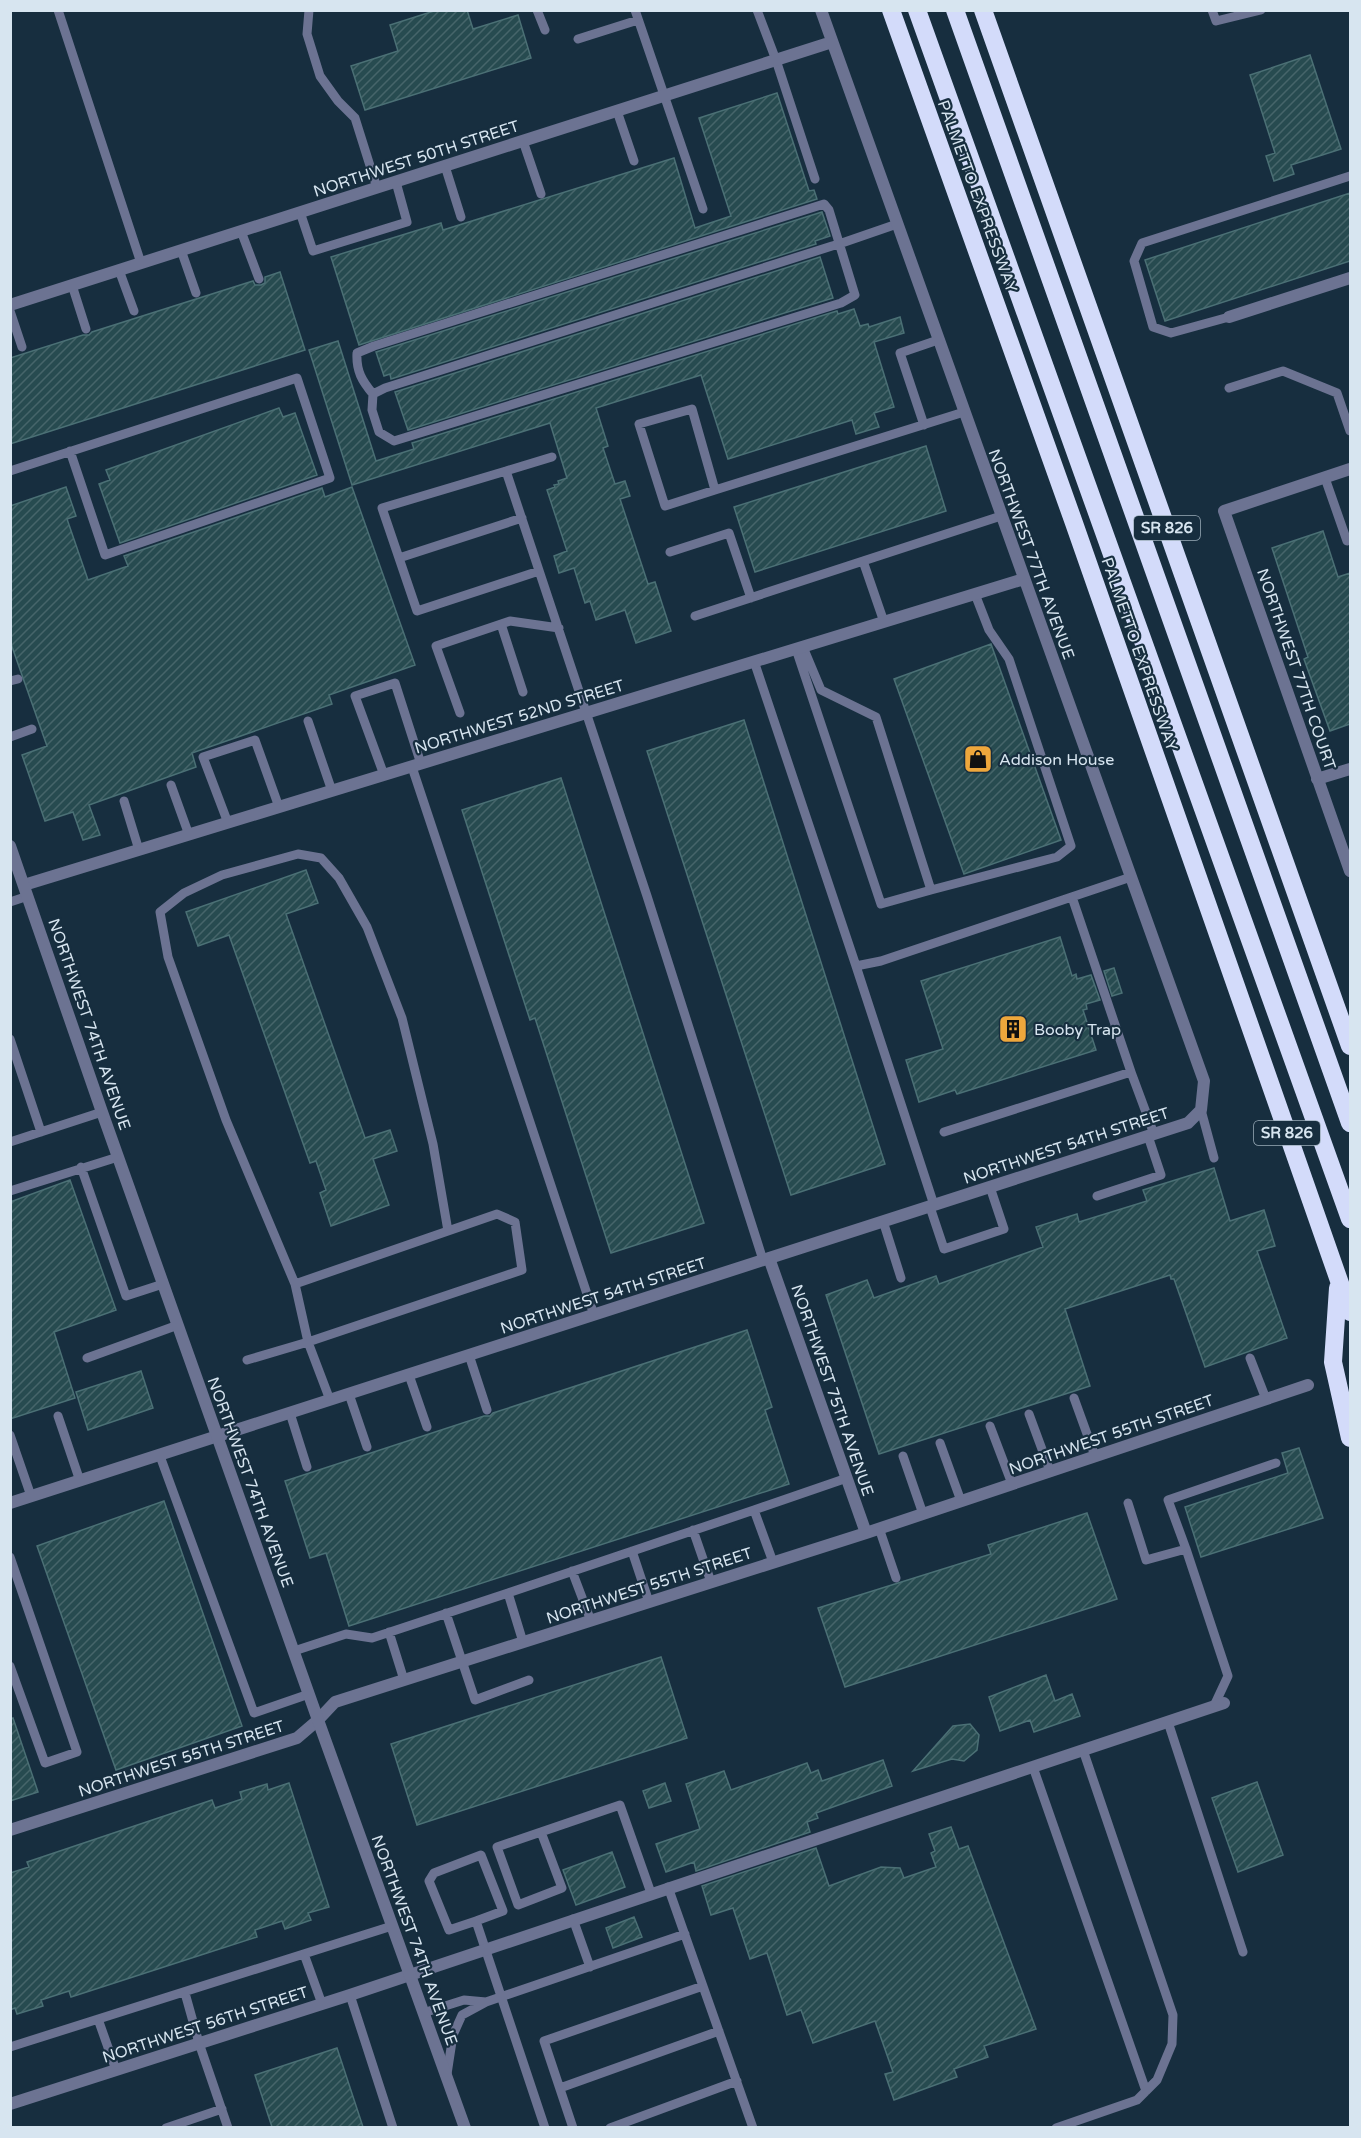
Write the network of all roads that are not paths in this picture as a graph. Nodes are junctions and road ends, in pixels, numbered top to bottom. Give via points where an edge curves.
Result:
1 (58, 10) edge
2 (309, 10) edge
3 (537, 10) edge
4 (757, 10) edge
5 (821, 10) edge
6 (891, 10) edge
7 (917, 10) edge
8 (955, 10) edge
9 (983, 10) edge
10 (1212, 10) edge
11 (1261, 10) edge
12 (636, 15) edge
13 (545, 30) dead end
14 (578, 39) dead end
15 (832, 42) junction
16 (776, 60) junction
17 (664, 96) junction
18 (617, 111) junction
19 (523, 141) junction
20 (634, 161) dead end
21 (445, 166) junction
22 (1350, 176) edge
23 (815, 179) dead end
24 (396, 182) junction
25 (377, 188) junction
26 (541, 194) dead end
27 (703, 209) dead end
28 (300, 212) junction
29 (461, 217) dead end
30 (897, 224) junction
31 (241, 231) junction
32 (839, 244) junction
33 (181, 250) junction
34 (141, 263) junction
35 (119, 270) junction
36 (1350, 278) edge
37 (259, 279) dead end
38 (72, 285) junction
39 (196, 293) dead end
40 (10, 305) edge
41 (10, 311) edge
42 (134, 311) dead end
43 (1229, 317) joint
44 (86, 329) dead end
45 (939, 340) junction
46 (22, 347) dead end
47 (1229, 388) dead end
48 (373, 394) junction
49 (964, 412) junction
50 (924, 425) junction
51 (1350, 431) edge
52 (70, 451) junction
53 (552, 457) dead end
54 (1350, 469) edge
55 (10, 471) edge
56 (506, 471) junction
57 (1325, 478) junction
58 (715, 490) junction
59 (1001, 516) junction
60 (522, 518) junction
61 (1350, 540) edge
62 (670, 552) dead end
63 (399, 558) junction
64 (863, 561) junction
65 (539, 571) junction
66 (1024, 579) junction
67 (975, 594) junction
68 (751, 598) junction
69 (695, 616) dead end
70 (884, 622) junction
71 (501, 624) junction
72 (559, 628) junction
73 (799, 648) junction
74 (754, 662) junction
75 (523, 692) dead end
76 (460, 713) dead end
77 (587, 713) junction
78 (308, 721) dead end
79 (32, 729) dead end
80 (10, 737) edge
81 (416, 765) junction
82 (1350, 769) edge
83 (384, 775) junction
84 (1317, 779) junction
85 (171, 785) dead end
86 (332, 791) junction
87 (124, 801) dead end
88 (279, 807) junction
89 (228, 823) junction
90 (189, 835) junction
91 (10, 846) edge
92 (139, 850) junction
93 (1350, 871) edge
94 (1131, 877) junction
95 (932, 890) junction
96 (26, 891) junction
97 (1072, 897) junction
98 (10, 902) edge
99 (856, 966) junction
100 (10, 1039) edge
101 (1350, 1046) edge
102 (1131, 1072) junction
103 (1201, 1110) junction
104 (102, 1112) junction
105 (1350, 1123) edge
106 (41, 1132) junction
107 (944, 1132) dead end
108 (1151, 1135) junction
109 (10, 1142) edge
110 (118, 1156) junction
111 (1214, 1158) dead end
112 (81, 1167) junction
113 (990, 1187) junction
114 (10, 1191) edge
115 (1097, 1196) dead end
116 (932, 1206) junction
117 (1350, 1219) edge
118 (883, 1221) junction
119 (448, 1231) junction
120 (766, 1259) junction
121 (901, 1278) dead end
122 (1338, 1280) junction
123 (164, 1284) junction
124 (295, 1284) junction
125 (1350, 1312) edge
126 (594, 1315) junction
127 (178, 1325) junction
128 (309, 1342) junction
129 (469, 1355) junction
130 (87, 1358) dead end
131 (1250, 1358) dead end
132 (247, 1360) dead end
133 (408, 1375) junction
134 (1308, 1385) dead end
135 (349, 1394) junction
136 (1074, 1398) dead end
137 (1266, 1399) junction
138 (330, 1400) junction
139 (487, 1410) dead end
140 (290, 1413) junction
141 (1029, 1414) dead end
142 (58, 1416) dead end
143 (990, 1426) dead end
144 (427, 1427) dead end
145 (10, 1435) edge
146 (218, 1437) junction
147 (1350, 1438) edge
148 (940, 1443) dead end
149 (367, 1447) dead end
150 (160, 1456) junction
151 (903, 1456) dead end
152 (1095, 1456) junction
153 (1276, 1463) dead end
154 (307, 1467) dead end
155 (1050, 1471) junction
156 (847, 1478) junction
157 (80, 1481) junction
158 (1012, 1484) junction
159 (31, 1496) junction
160 (961, 1501) junction
161 (10, 1503) edge
162 (1128, 1503) dead end
163 (754, 1510) junction
164 (923, 1514) junction
165 (879, 1528) junction
166 (693, 1530) junction
167 (866, 1533) junction
168 (1186, 1549) junction
169 (632, 1551) junction
170 (10, 1557) edge
171 (773, 1562) junction
172 (572, 1571) junction
173 (897, 1578) dead end
174 (711, 1582) junction
175 (508, 1593) junction
176 (650, 1602) junction
177 (446, 1613) junction
178 (591, 1620) junction
179 (389, 1632) junction
180 (523, 1642) junction
181 (294, 1651) junction
182 (462, 1662) junction
183 (10, 1666) edge
184 (404, 1680) junction
185 (529, 1680) dead end
186 (309, 1694) junction
187 (1219, 1705) joint
188 (318, 1720) junction
189 (1168, 1722) junction
190 (1083, 1750) junction
191 (1033, 1767) junction
192 (10, 1830) edge
193 (541, 1832) junction
194 (668, 1887) junction
195 (651, 1893) junction
196 (573, 1919) junction
197 (476, 1921) junction
198 (392, 1926) junction
199 (685, 1934) junction
200 (484, 1949) junction
201 (1243, 1952) dead end
202 (304, 1954) junction
203 (590, 1966) junction
204 (409, 1974) junction
205 (703, 1986) junction
206 (185, 1993) junction
207 (350, 1995) junction
208 (501, 1997) junction
209 (486, 2002) junction
210 (322, 2004) junction
211 (423, 2013) junction
212 (98, 2019) junction
213 (719, 2031) junction
214 (199, 2043) junction
215 (10, 2047) edge
216 (116, 2070) junction
217 (447, 2076) junction
218 (737, 2081) junction
219 (560, 2088) junction
220 (1146, 2091) junction
221 (10, 2104) edge
222 (222, 2109) junction
223 (166, 2127) edge
224 (228, 2127) edge
225 (393, 2127) edge
226 (465, 2127) edge
227 (545, 2127) edge
228 (573, 2127) edge
229 (610, 2127) edge
230 (753, 2127) edge
231 (1056, 2127) edge

1 - 34 lane
2 - 25 lane via 308,34 320,76 355,118
3 - 13 lane
4 - 16 lane
5 - 15 street, NORTHWEST 77TH AVENUE
6 - 122 highway, PALMETTO EXPRESSWAY / SR 826
7 - 117 highway
8 - 105 highway
9 - 101 highway, SR 826
10 - 11 lane via 1216,21
12 - 14 lane
12 - 17 lane
15 - 16 street, NORTHWEST 50TH STREET
15 - 30 street, NORTHWEST 77TH AVENUE
16 - 17 street, NORTHWEST 50TH STREET
16 - 23 lane
17 - 18 street, NORTHWEST 50TH STREET
17 - 27 lane
18 - 19 street, NORTHWEST 50TH STREET
18 - 20 lane
19 - 21 street, NORTHWEST 50TH STREET
19 - 26 lane
21 - 24 street, NORTHWEST 50TH STREET
21 - 29 lane
22 - 43 lane via 1142,243 1134,261 1153,327 1171,333
24 - 25 street, NORTHWEST 50TH STREET
24 - 28 lane via 407,222 313,251
25 - 28 street, NORTHWEST 50TH STREET
28 - 31 street, NORTHWEST 50TH STREET
30 - 32 lane
30 - 45 street, NORTHWEST 77TH AVENUE
31 - 33 street, NORTHWEST 50TH STREET
31 - 37 lane
32 - 48 lane
32 - 48 lane via 824,204 374,346 357,353 361,378
32 - 48 lane via 855,295 841,303 393,441 379,432 372,410
33 - 34 street, NORTHWEST 50TH STREET
33 - 39 lane
34 - 35 street, NORTHWEST 50TH STREET
35 - 38 street, NORTHWEST 50TH STREET
35 - 42 lane
36 - 43 street
38 - 40 street, NORTHWEST 50TH STREET
38 - 44 lane
41 - 46 lane
45 - 49 street, NORTHWEST 77TH AVENUE
45 - 50 lane via 900,353
47 - 51 lane via 1283,371 1337,393
49 - 50 lane
49 - 59 street, NORTHWEST 77TH AVENUE
50 - 58 lane
52 - 52 lane via 297,378 330,478 105,555
52 - 55 lane
53 - 56 lane
54 - 57 street
56 - 60 lane
56 - 63 lane via 382,508
57 - 61 lane via 1347,541
57 - 84 street, NORTHWEST 77TH COURT via 1224,511
58 - 58 lane via 692,409 639,424 665,506
59 - 64 lane
59 - 66 street, NORTHWEST 77TH AVENUE
60 - 63 lane
60 - 65 lane
62 - 68 lane via 729,533
63 - 65 lane via 417,611
64 - 68 lane
64 - 70 lane
65 - 72 lane
66 - 67 street, NORTHWEST 52ND STREET
66 - 94 street, NORTHWEST 77TH AVENUE
67 - 70 street, NORTHWEST 52ND STREET
67 - 95 lane via 989,630 1009,659 1071,846 1057,857
68 - 69 lane
70 - 73 street, NORTHWEST 52ND STREET
71 - 72 lane via 510,621
71 - 75 lane
71 - 76 lane via 436,646
72 - 77 lane
73 - 74 street, NORTHWEST 52ND STREET
73 - 95 lane via 821,690 876,717
73 - 95 lane via 881,904
74 - 77 street, NORTHWEST 52ND STREET
74 - 99 lane
77 - 81 street, NORTHWEST 52ND STREET
77 - 120 lane
78 - 86 lane
79 - 80 lane
81 - 83 street, NORTHWEST 52ND STREET
81 - 83 lane via 395,683 355,696
81 - 126 lane
82 - 84 street
83 - 86 street, NORTHWEST 52ND STREET
84 - 93 street, NORTHWEST 77TH COURT
85 - 90 lane
86 - 88 street, NORTHWEST 52ND STREET
87 - 92 lane
88 - 89 street, NORTHWEST 52ND STREET
88 - 89 lane via 255,740 203,757
89 - 90 street, NORTHWEST 52ND STREET
90 - 92 street, NORTHWEST 52ND STREET
91 - 96 street, NORTHWEST 74TH AVENUE
92 - 96 street, NORTHWEST 52ND STREET
94 - 97 lane
94 - 103 street, NORTHWEST 77TH AVENUE via 1204,1081
96 - 98 lane
96 - 104 street, NORTHWEST 74TH AVENUE
97 - 99 lane
97 - 102 lane
99 - 116 lane
100 - 106 lane
102 - 107 lane
102 - 108 lane
103 - 108 street, NORTHWEST 54TH STREET via 1188,1123
103 - 111 lane
104 - 106 lane
104 - 110 street, NORTHWEST 74TH AVENUE
106 - 109 lane
108 - 113 street, NORTHWEST 54TH STREET
108 - 115 lane via 1161,1175
110 - 112 lane
110 - 123 street, NORTHWEST 74TH AVENUE
112 - 114 lane
112 - 123 lane via 126,1296
113 - 116 street, NORTHWEST 54TH STREET
113 - 116 lane via 1004,1229 944,1249
116 - 118 street, NORTHWEST 54TH STREET
118 - 120 street, NORTHWEST 54TH STREET
118 - 121 lane
119 - 124 lane
119 - 124 lane via 434,1144 402,1018 367,927 339,878 321,858 298,854 222,875 184,893 159,912 168,957 226,1120
119 - 128 lane via 497,1214 515,1222 522,1270
120 - 126 street, NORTHWEST 54TH STREET
120 - 156 street, NORTHWEST 75TH AVENUE
122 - 125 highway, PALMETTO EXPRESSWAY / SR 826
122 - 147 highway via 1333,1362
123 - 127 street, NORTHWEST 74TH AVENUE
124 - 128 lane
126 - 129 street, NORTHWEST 54TH STREET
127 - 130 lane
127 - 146 street, NORTHWEST 74TH AVENUE
128 - 132 lane
128 - 138 lane
129 - 133 street, NORTHWEST 54TH STREET
129 - 139 lane
131 - 137 lane
133 - 135 street, NORTHWEST 54TH STREET
133 - 144 lane
134 - 137 street, NORTHWEST 55TH STREET
135 - 138 street, NORTHWEST 54TH STREET
135 - 149 lane
136 - 152 lane
137 - 152 street, NORTHWEST 55TH STREET
138 - 140 street, NORTHWEST 54TH STREET
140 - 146 street, NORTHWEST 54TH STREET
140 - 154 lane
141 - 155 lane
142 - 157 lane
143 - 158 lane
145 - 159 lane
146 - 150 street, NORTHWEST 54TH STREET
146 - 181 street, NORTHWEST 74TH AVENUE
148 - 160 lane
150 - 157 street, NORTHWEST 54TH STREET
150 - 186 lane via 254,1713
151 - 164 lane
152 - 155 street, NORTHWEST 55TH STREET
153 - 168 lane via 1168,1500
155 - 158 street, NORTHWEST 55TH STREET
156 - 163 lane
156 - 167 street, NORTHWEST 75TH AVENUE
157 - 159 street, NORTHWEST 54TH STREET
158 - 160 street, NORTHWEST 55TH STREET
159 - 161 street, NORTHWEST 54TH STREET
160 - 164 street, NORTHWEST 55TH STREET
162 - 168 lane via 1146,1560
163 - 166 lane
163 - 171 lane
164 - 165 street, NORTHWEST 55TH STREET
165 - 167 street, NORTHWEST 55TH STREET
165 - 173 lane
166 - 169 lane
166 - 174 lane
167 - 171 street, NORTHWEST 55TH STREET
168 - 187 lane via 1228,1676
169 - 172 lane
169 - 176 lane
170 - 183 lane via 77,1752 45,1763
171 - 174 street, NORTHWEST 55TH STREET
172 - 175 lane
172 - 178 lane
174 - 176 street, NORTHWEST 55TH STREET
175 - 177 lane
175 - 180 lane
176 - 178 street, NORTHWEST 55TH STREET
177 - 179 lane
177 - 182 lane
178 - 180 street, NORTHWEST 55TH STREET
179 - 181 lane via 372,1638 346,1634
179 - 184 lane
180 - 182 street, NORTHWEST 55TH STREET
181 - 186 street, NORTHWEST 74TH AVENUE
182 - 184 street, NORTHWEST 55TH STREET
182 - 185 lane via 475,1700
184 - 188 street, NORTHWEST 55TH STREET via 335,1702
186 - 188 street, NORTHWEST 74TH AVENUE
187 - 189 street, NORTHWEST 56TH STREET
188 - 192 street, NORTHWEST 55TH STREET via 297,1738
188 - 198 street, NORTHWEST 74TH AVENUE
189 - 190 street, NORTHWEST 56TH STREET
189 - 201 lane
190 - 191 street, NORTHWEST 56TH STREET
190 - 220 lane via 1173,2015 1172,2044 1157,2080
191 - 194 street, NORTHWEST 56TH STREET
191 - 220 lane
193 - 193 lane via 497,1847 518,1905 562,1888
193 - 195 lane via 620,1805
194 - 195 street, NORTHWEST 56TH STREET
194 - 199 lane
195 - 196 street, NORTHWEST 56TH STREET
196 - 200 street, NORTHWEST 56TH STREET
196 - 203 lane
197 - 197 lane via 449,1930 429,1881 434,1873 481,1855 503,1911
197 - 200 lane
198 - 202 lane
198 - 204 street, NORTHWEST 74TH AVENUE
199 - 203 lane
199 - 205 lane
200 - 204 street, NORTHWEST 56TH STREET
200 - 208 lane
202 - 206 lane
202 - 210 lane
203 - 208 lane
204 - 207 street, NORTHWEST 56TH STREET
204 - 211 street, NORTHWEST 74TH AVENUE
205 - 213 lane
205 - 219 lane via 544,2041
206 - 212 lane
206 - 214 lane
207 - 210 street, NORTHWEST 56TH STREET
207 - 225 lane
208 - 209 lane
208 - 227 lane
209 - 211 lane via 464,2000
209 - 217 lane via 462,2015 453,2035
210 - 214 street, NORTHWEST 56TH STREET
211 - 217 street, NORTHWEST 74TH AVENUE
212 - 215 lane
212 - 216 lane
213 - 218 lane
213 - 219 lane
214 - 216 street, NORTHWEST 56TH STREET
214 - 222 lane
216 - 221 street, NORTHWEST 56TH STREET
217 - 226 street, NORTHWEST 74TH AVENUE
218 - 229 lane
218 - 230 lane
219 - 228 lane
220 - 231 lane via 1137,2100
222 - 223 lane
222 - 224 lane

